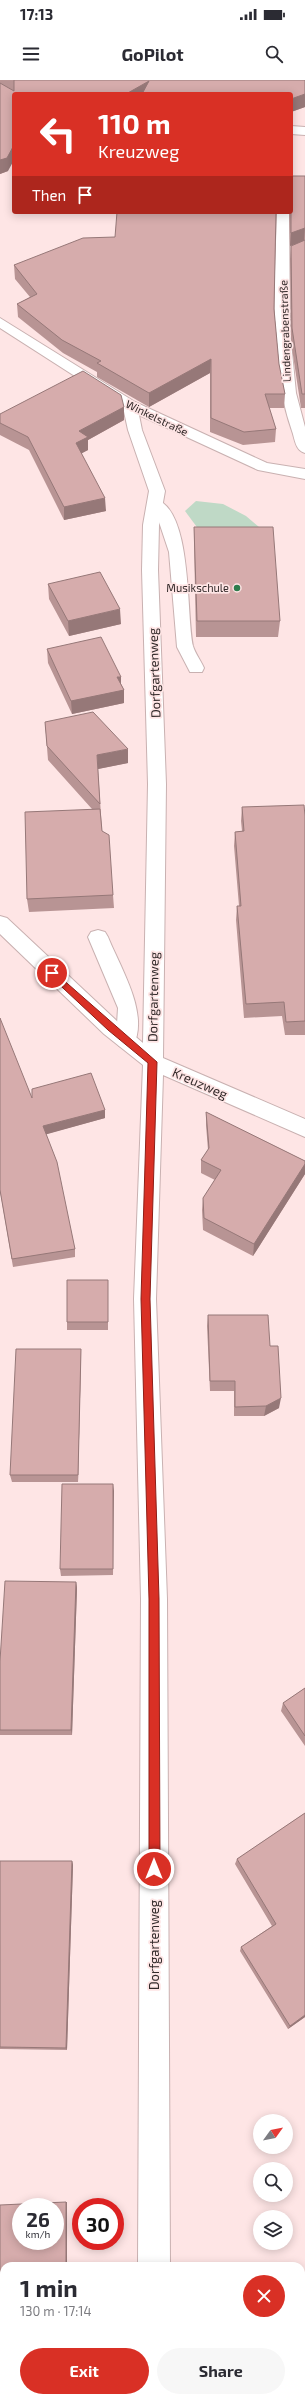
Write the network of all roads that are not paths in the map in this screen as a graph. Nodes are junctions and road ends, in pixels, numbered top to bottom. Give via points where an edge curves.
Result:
1 (293, 130) edge
2 (305, 131) edge
3 (284, 214) edge
4 (0, 322) edge
5 (130, 406) junction
6 (305, 448) edge
7 (305, 474) edge
8 (155, 504) junction
9 (196, 668) dead end
10 (0, 923) edge
11 (98, 937) dead end
12 (126, 1040) junction
13 (153, 1062) junction
14 (305, 1128) edge
15 (154, 2262) edge

1 - 2 street
3 - 6 street, Lindengrabenstraße via 288,253 286,380 295,424
4 - 5 street, Winkelstraße
5 - 7 street, Winkelstraße via 263,467
5 - 8 street, Dorfgartenweg via 135,430 157,491
8 - 9 street via 166,518 177,552 185,647
8 - 13 street, Dorfgartenweg via 151,525 150,570 157,784
10 - 12 street, Kreuzweg
11 - 12 street via 128,1008
12 - 13 street, Kreuzweg
13 - 14 street, Kreuzweg
13 - 15 street, Dorfgartenweg via 146,1299 154,1599

